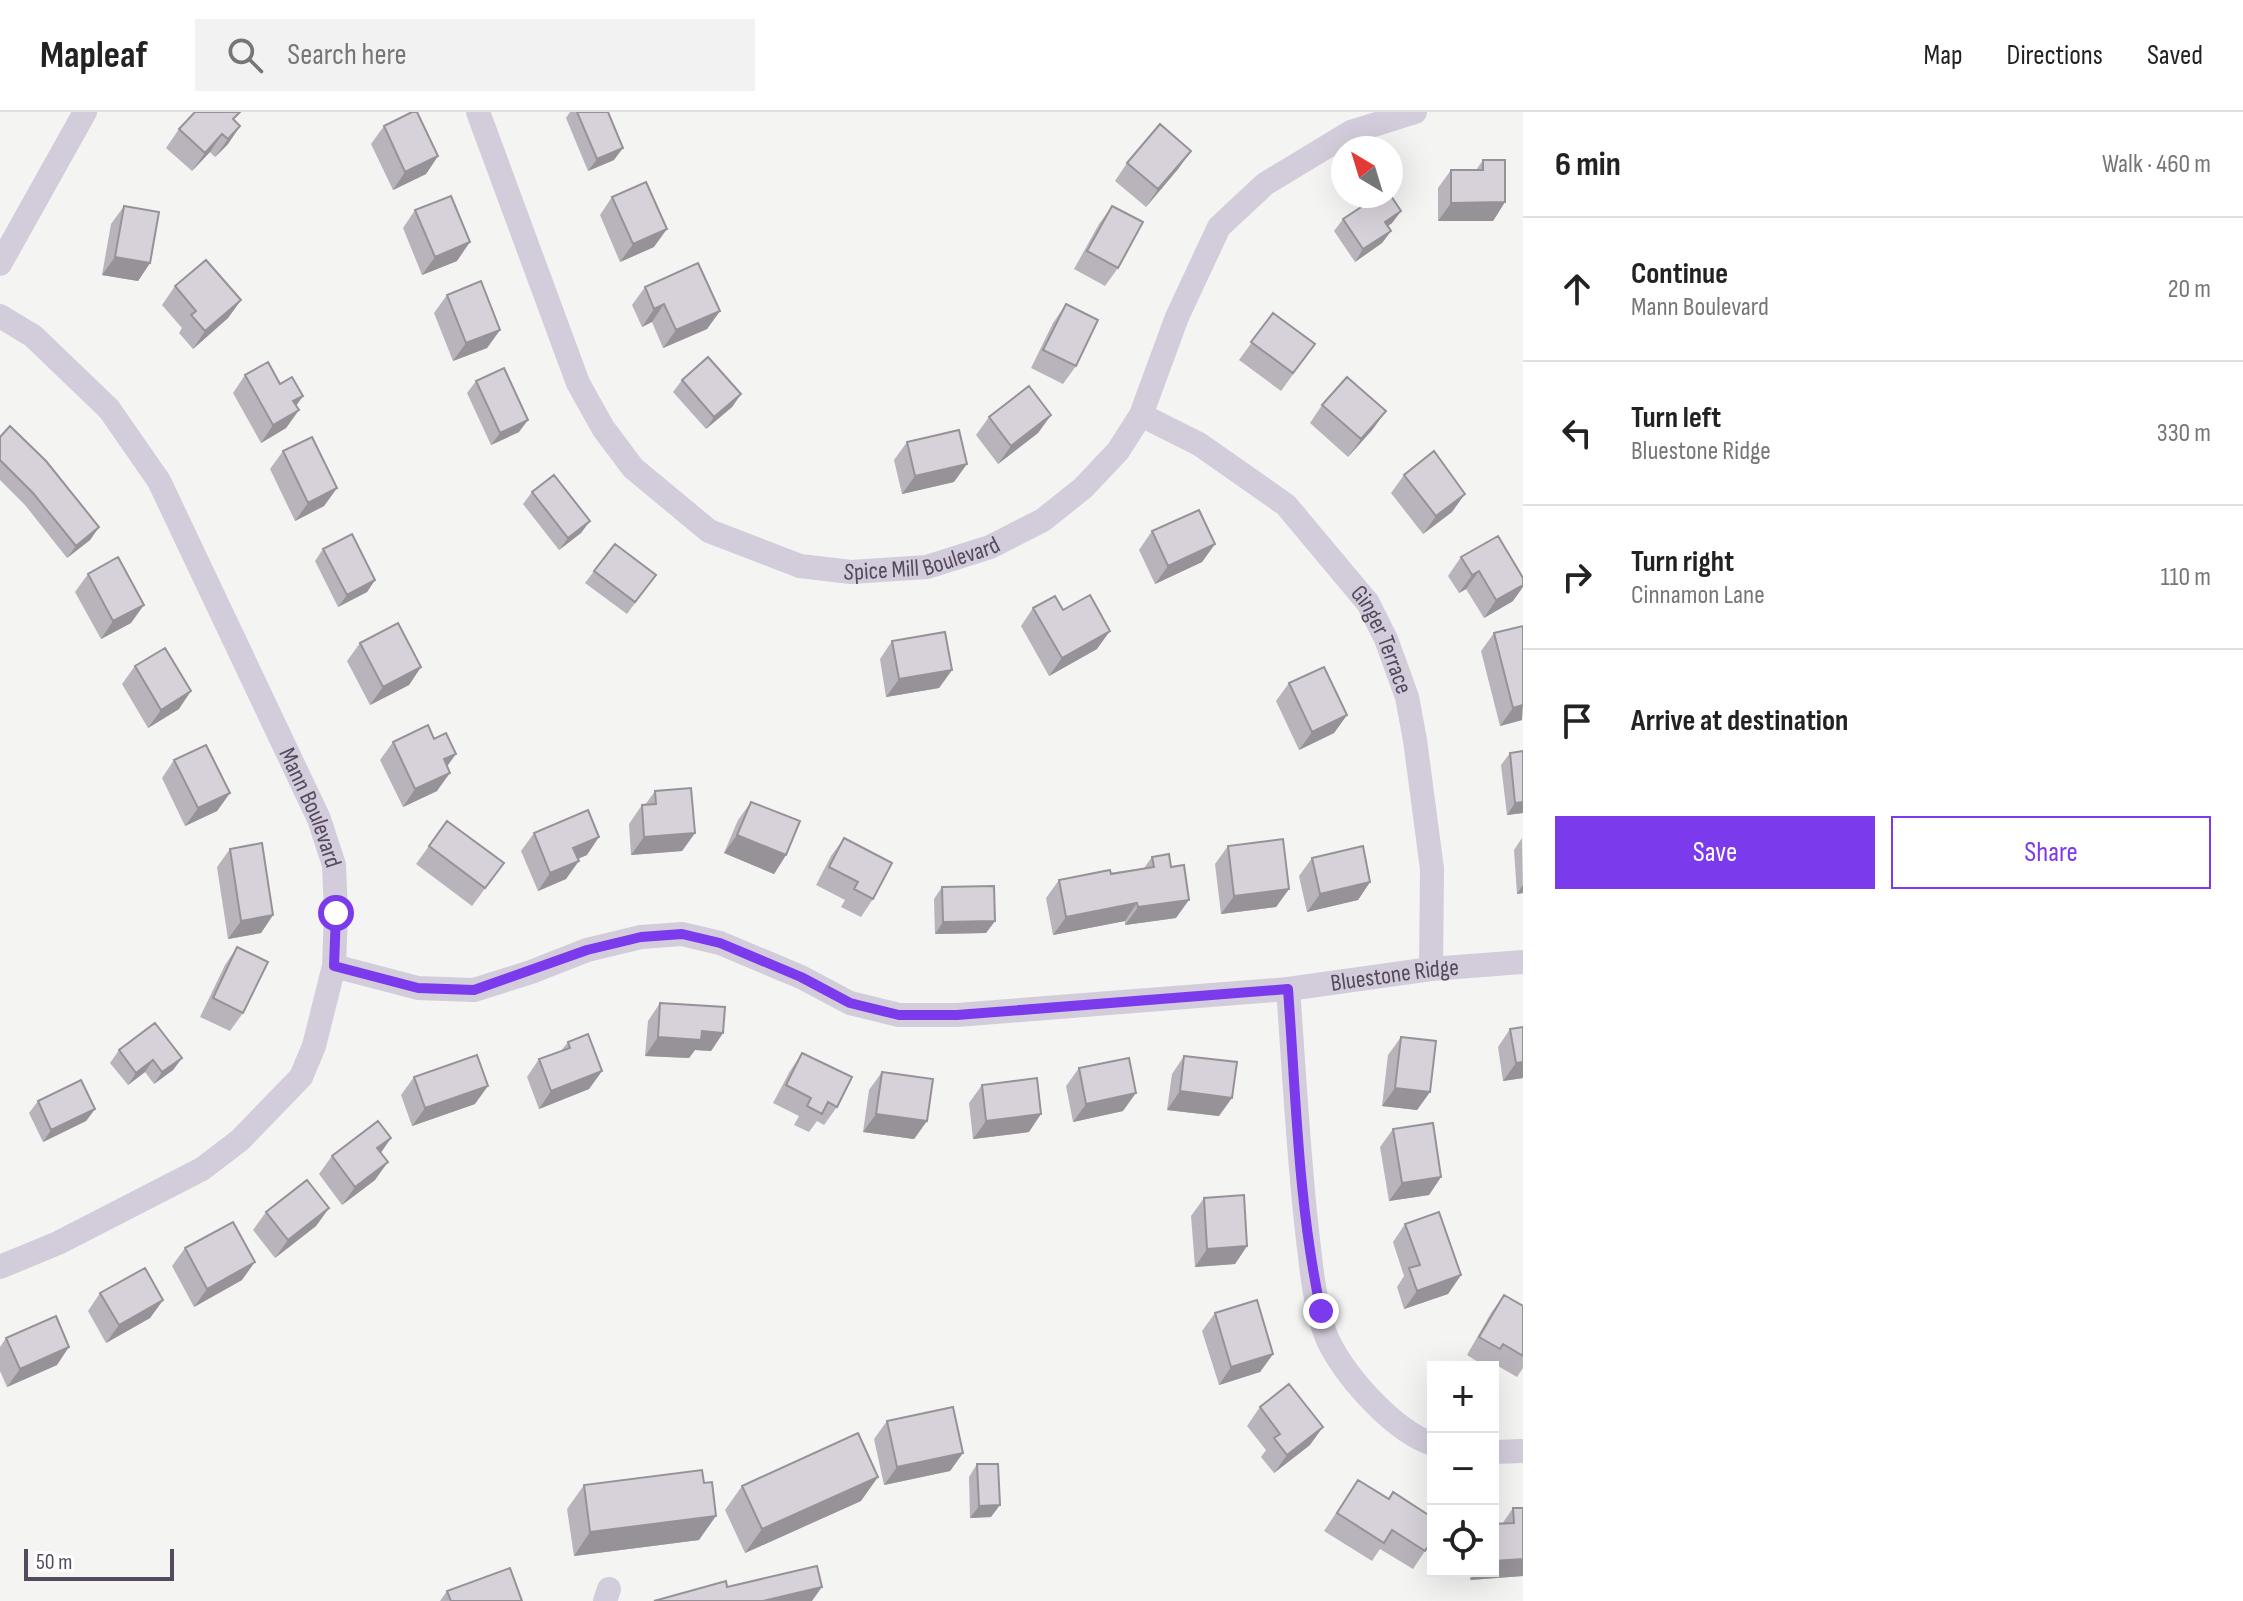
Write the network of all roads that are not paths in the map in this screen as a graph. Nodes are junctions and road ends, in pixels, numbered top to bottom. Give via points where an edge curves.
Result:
1 (85, 112) edge
2 (478, 112) edge
3 (1415, 112) edge
4 (0, 264) edge
5 (0, 316) edge
6 (1141, 415) junction
7 (1523, 962) edge
8 (334, 966) junction
9 (1431, 969) junction
10 (1288, 989) junction
11 (0, 1267) edge
12 (1427, 1441) edge
13 (1523, 1451) edge
14 (1499, 1452) edge

1 - 4 street
2 - 6 street, Spice Mill Boulevard via 578,383 633,468 709,531 800,566 851,572 927,567 990,547 1043,520 1118,451
3 - 6 street, Spice Mill Boulevard via 1351,132 1265,184 1219,227 1177,317
5 - 8 street, Mann Boulevard via 33,336 109,409 159,481 319,819 334,865
6 - 9 street, Ginger Terrace via 1199,444 1286,505 1368,603 1402,682 1415,740 1432,869
7 - 9 street, Bluestone Ridge
8 - 10 street, Bluestone Ridge via 418,988 474,990 587,950 682,934 720,943 850,1003 899,1015
8 - 11 street, Mann Boulevard via 301,1077 240,1140 202,1169
9 - 10 street, Bluestone Ridge
10 - 12 street via 1303,1198 1325,1333 1348,1373 1395,1422
13 - 14 street

